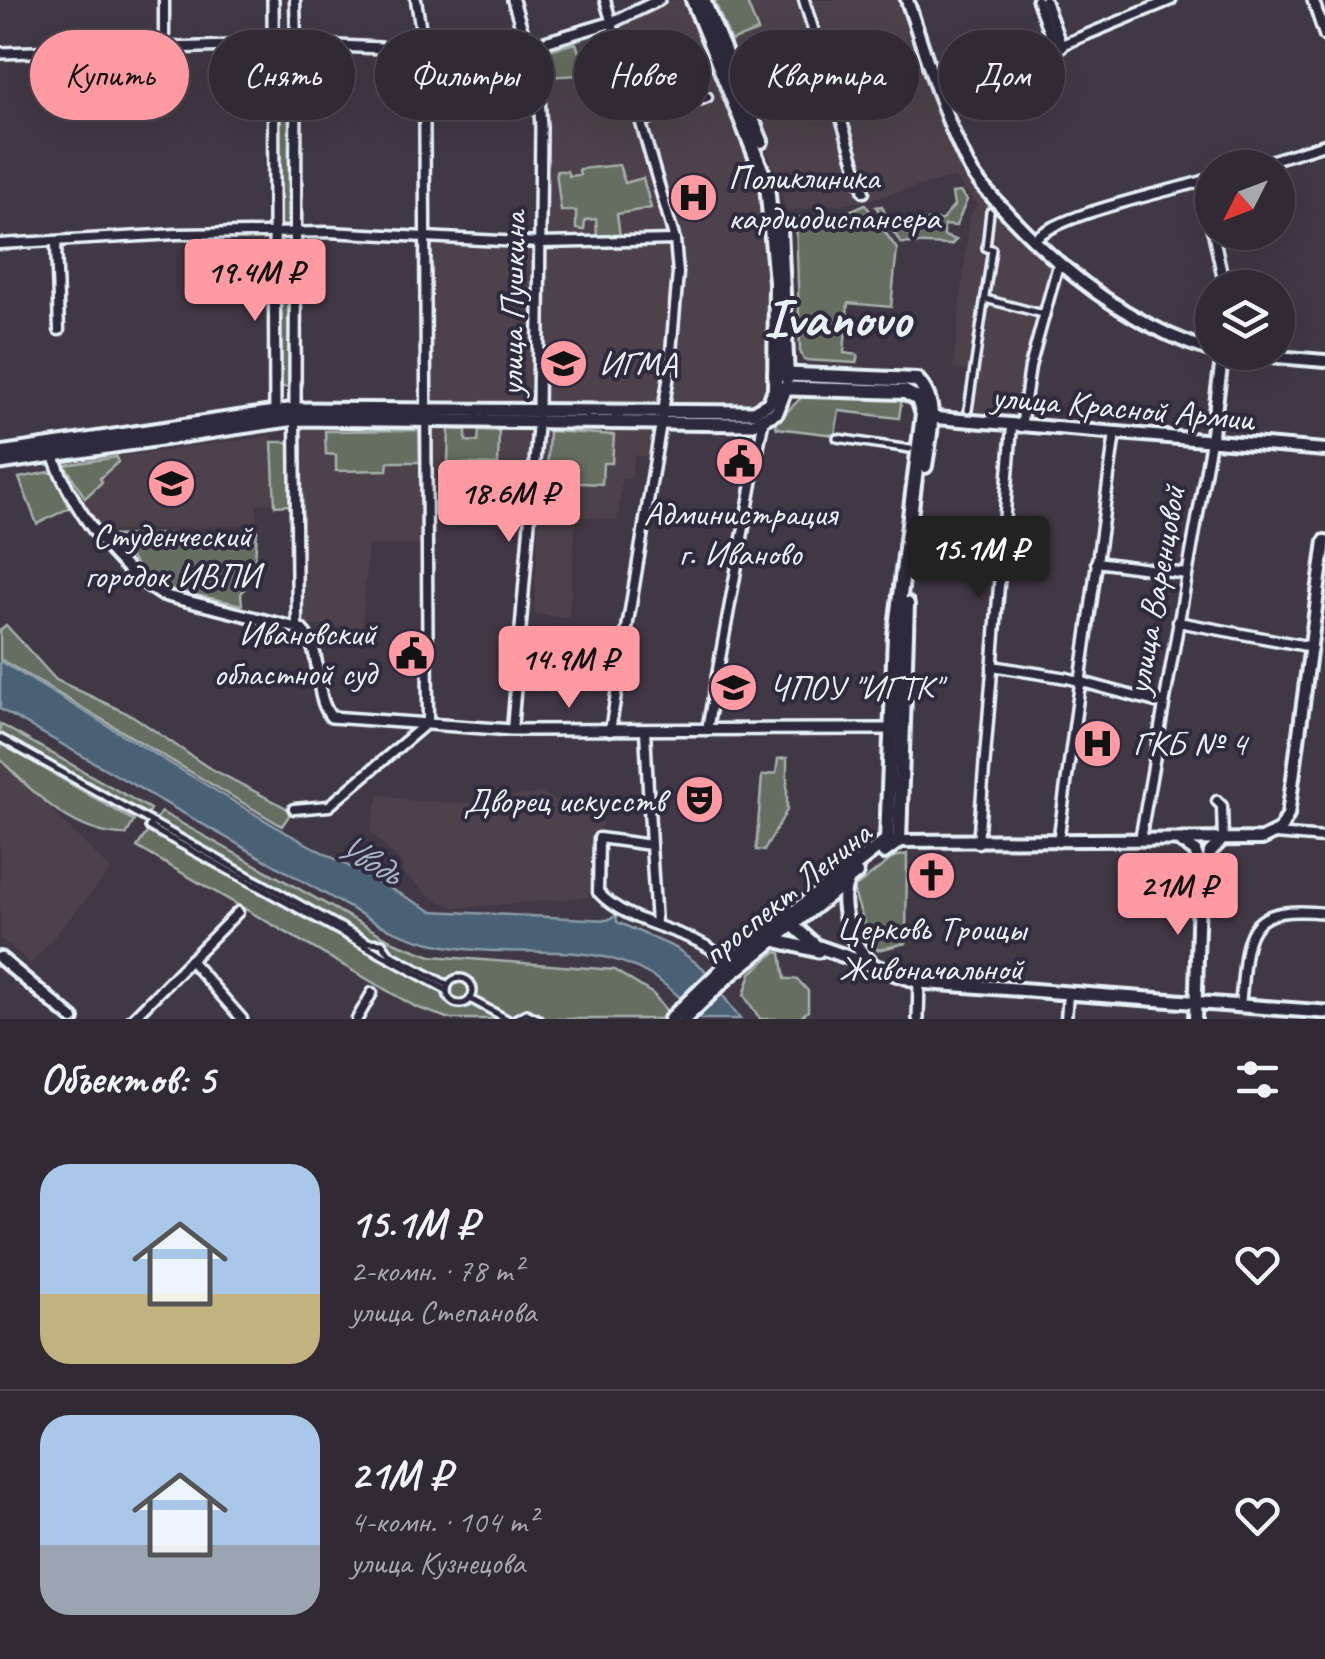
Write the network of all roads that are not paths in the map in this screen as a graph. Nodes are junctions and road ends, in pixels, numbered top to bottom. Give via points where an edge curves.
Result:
1 (164, 0) edge
2 (272, 0) edge
3 (295, 0) edge
4 (416, 0) edge
5 (513, 0) edge
6 (605, 0) edge
7 (659, 0) edge
8 (693, 0) edge
9 (703, 0) edge
10 (804, 0) edge
11 (907, 0) edge
12 (1037, 0) edge
13 (1045, 0) edge
14 (1171, 0) edge
15 (1313, 0) edge
16 (612, 22) junction
17 (164, 30) edge
18 (272, 30) edge
19 (296, 30) edge
20 (421, 30) edge
21 (523, 30) edge
22 (1051, 30) edge
23 (1054, 30) edge
24 (1325, 36) edge
25 (554, 39) edge
26 (1065, 45) edge
27 (30, 52) edge
28 (0, 53) edge
29 (939, 92) edge
30 (273, 120) edge
31 (296, 120) edge
32 (425, 120) edge
33 (541, 120) edge
34 (951, 120) edge
35 (642, 121) joint
36 (1325, 144) edge
37 (1295, 153) edge
38 (1195, 184) edge
39 (864, 192) dead end
40 (990, 212) dead end
41 (274, 232) junction
42 (296, 232) junction
43 (428, 239) junction
44 (675, 240) junction
45 (1033, 240) junction
46 (56, 243) junction
47 (0, 244) edge
48 (540, 244) junction
49 (1058, 265) junction
50 (985, 298) junction
51 (1043, 314) junction
52 (60, 330) dead end
53 (1195, 345) edge
54 (786, 357) junction
55 (1295, 359) edge
56 (1325, 361) edge
57 (1219, 370) edge
58 (1222, 370) edge
59 (805, 374) junction
60 (1220, 374) junction
61 (781, 381) junction
62 (820, 388) junction
63 (968, 410) dead end
64 (276, 411) junction
65 (428, 412) junction
66 (295, 414) junction
67 (538, 414) junction
68 (766, 416) junction
69 (662, 417) junction
70 (927, 417) junction
71 (1017, 426) junction
72 (1115, 433) junction
73 (838, 438) dead end
74 (1212, 441) junction
75 (910, 449) dead end
76 (52, 450) junction
77 (1323, 452) edge
78 (0, 453) edge
79 (0, 463) edge
80 (1325, 541) edge
81 (1096, 562) junction
82 (1187, 574) junction
83 (1178, 622) junction
84 (297, 626) junction
85 (1312, 648) junction
86 (1325, 650) edge
87 (992, 666) junction
88 (1078, 682) junction
89 (1163, 704) junction
90 (428, 722) junction
91 (512, 730) junction
92 (708, 730) junction
93 (892, 730) junction
94 (610, 731) junction
95 (644, 731) junction
96 (0, 738) edge
97 (1216, 801) dead end
98 (294, 810) dead end
99 (1275, 834) junction
100 (1325, 838) edge
101 (1223, 840) junction
102 (893, 841) junction
103 (1140, 841) junction
104 (1179, 841) junction
105 (1058, 842) junction
106 (978, 844) junction
107 (652, 845) junction
108 (849, 878) junction
109 (238, 912) dead end
110 (1325, 913) edge
111 (788, 922) junction
112 (656, 924) junction
113 (774, 940) junction
114 (836, 955) junction
115 (0, 958) edge
116 (190, 960) junction
117 (727, 969) junction
118 (889, 974) junction
119 (919, 982) junction
120 (447, 988) junction
121 (372, 993) dead end
122 (1068, 995) junction
123 (470, 999) junction
124 (1198, 1004) junction
125 (1240, 1006) junction
126 (1325, 1012) edge
127 (676, 1018) edge
128 (74, 1019) edge
129 (132, 1019) edge
130 (242, 1019) edge
131 (357, 1019) edge
132 (511, 1019) edge
133 (539, 1019) edge
134 (918, 1019) edge
135 (1066, 1019) edge
136 (1198, 1019) edge

1 - 17 street
2 - 18 street
3 - 19 street
4 - 20 street
5 - 21 street, улица Пушкина
6 - 16 street
7 - 16 street
8 - 61 highway via 767,184
9 - 54 highway via 774,179
10 - 39 street
11 - 29 main road
12 - 22 street
13 - 23 street
14 - 26 street
15 - 24 street
16 - 25 street
16 - 35 street
27 - 28 street
30 - 41 street
31 - 42 street
32 - 43 street
33 - 48 street, улица Пушкина
34 - 45 main road via 974,174
35 - 44 street
36 - 37 street
38 - 45 street via 1042,231
40 - 50 street
41 - 42 street
41 - 46 street
41 - 64 street
42 - 43 street
42 - 66 street
43 - 48 street
43 - 65 street
44 - 48 street
44 - 69 street via 678,273
45 - 49 main road
46 - 47 street
46 - 52 street
48 - 67 street, улица Пушкина
49 - 51 street
49 - 53 main road via 1152,327
50 - 51 street
50 - 63 street
51 - 71 street
54 - 59 highway
54 - 61 highway
55 - 56 main road
57 - 60 main road
58 - 60 main road, улица Варенцовой
59 - 61 highway
59 - 70 highway via 911,378 928,396
60 - 74 main road, улица Варенцовой
61 - 62 highway
61 - 68 main road
62 - 68 main road
62 - 70 highway via 910,393
64 - 66 main road
64 - 76 main road
65 - 66 main road
65 - 67 main road
65 - 90 street
66 - 76 main road
66 - 84 street
67 - 69 main road
67 - 91 street, улица Пушкина
68 - 69 main road
68 - 92 street
69 - 94 street
70 - 71 main road, улица Красной Армии
70 - 93 highway, проспект Ленина via 895,634
70 - 102 highway, проспект Ленина via 906,608
71 - 72 main road, улица Красной Армии
71 - 87 street
72 - 74 main road, улица Красной Армии
72 - 81 street
73 - 75 street
74 - 77 main road, улица Красной Армии
74 - 82 street, улица Варенцовой
76 - 78 main road
76 - 79 main road
76 - 84 street via 76,505 146,585
80 - 85 main road
81 - 82 street
81 - 88 street
82 - 83 street, улица Варенцовой
83 - 85 street
83 - 89 street, улица Варенцовой
84 - 90 street via 316,650 331,717
85 - 86 main road
85 - 99 main road via 1288,815
87 - 88 street
87 - 106 street
88 - 89 street
88 - 105 street
89 - 103 street, улица Варенцовой
90 - 91 street
90 - 98 street via 329,806
91 - 94 street
92 - 93 street
92 - 95 street
93 - 102 highway, проспект Ленина
94 - 95 street
95 - 107 street
96 - 120 street via 367,944 382,943 389,956
97 - 101 street via 1222,806
99 - 100 street
99 - 101 main road
101 - 104 main road
101 - 124 main road via 1207,862
102 - 106 main road
102 - 108 highway, проспект Ленина
102 - 111 highway, проспект Ленина
103 - 104 main road
103 - 105 main road
104 - 124 main road via 1200,864
105 - 106 main road
107 - 112 street
107 - 112 street via 600,838 598,892 614,910
108 - 111 highway, проспект Ленина
108 - 118 main road via 844,896 854,942
109 - 116 street
110 - 125 street via 1284,908 1263,916 1248,940
111 - 113 highway, проспект Ленина
111 - 114 main road
111 - 117 highway, проспект Ленина
112 - 117 street
113 - 114 main road
113 - 117 highway, проспект Ленина
114 - 118 main road
115 - 128 main road
116 - 129 street
116 - 130 street
117 - 127 highway, проспект Ленина
118 - 119 main road
119 - 122 main road
119 - 134 street
120 - 123 street via 455,1004
120 - 123 street via 458,978 468,981
121 - 131 street
122 - 124 main road
122 - 135 street
123 - 132 street
124 - 125 main road
124 - 136 main road
125 - 126 main road
132 - 133 street via 526,1012

